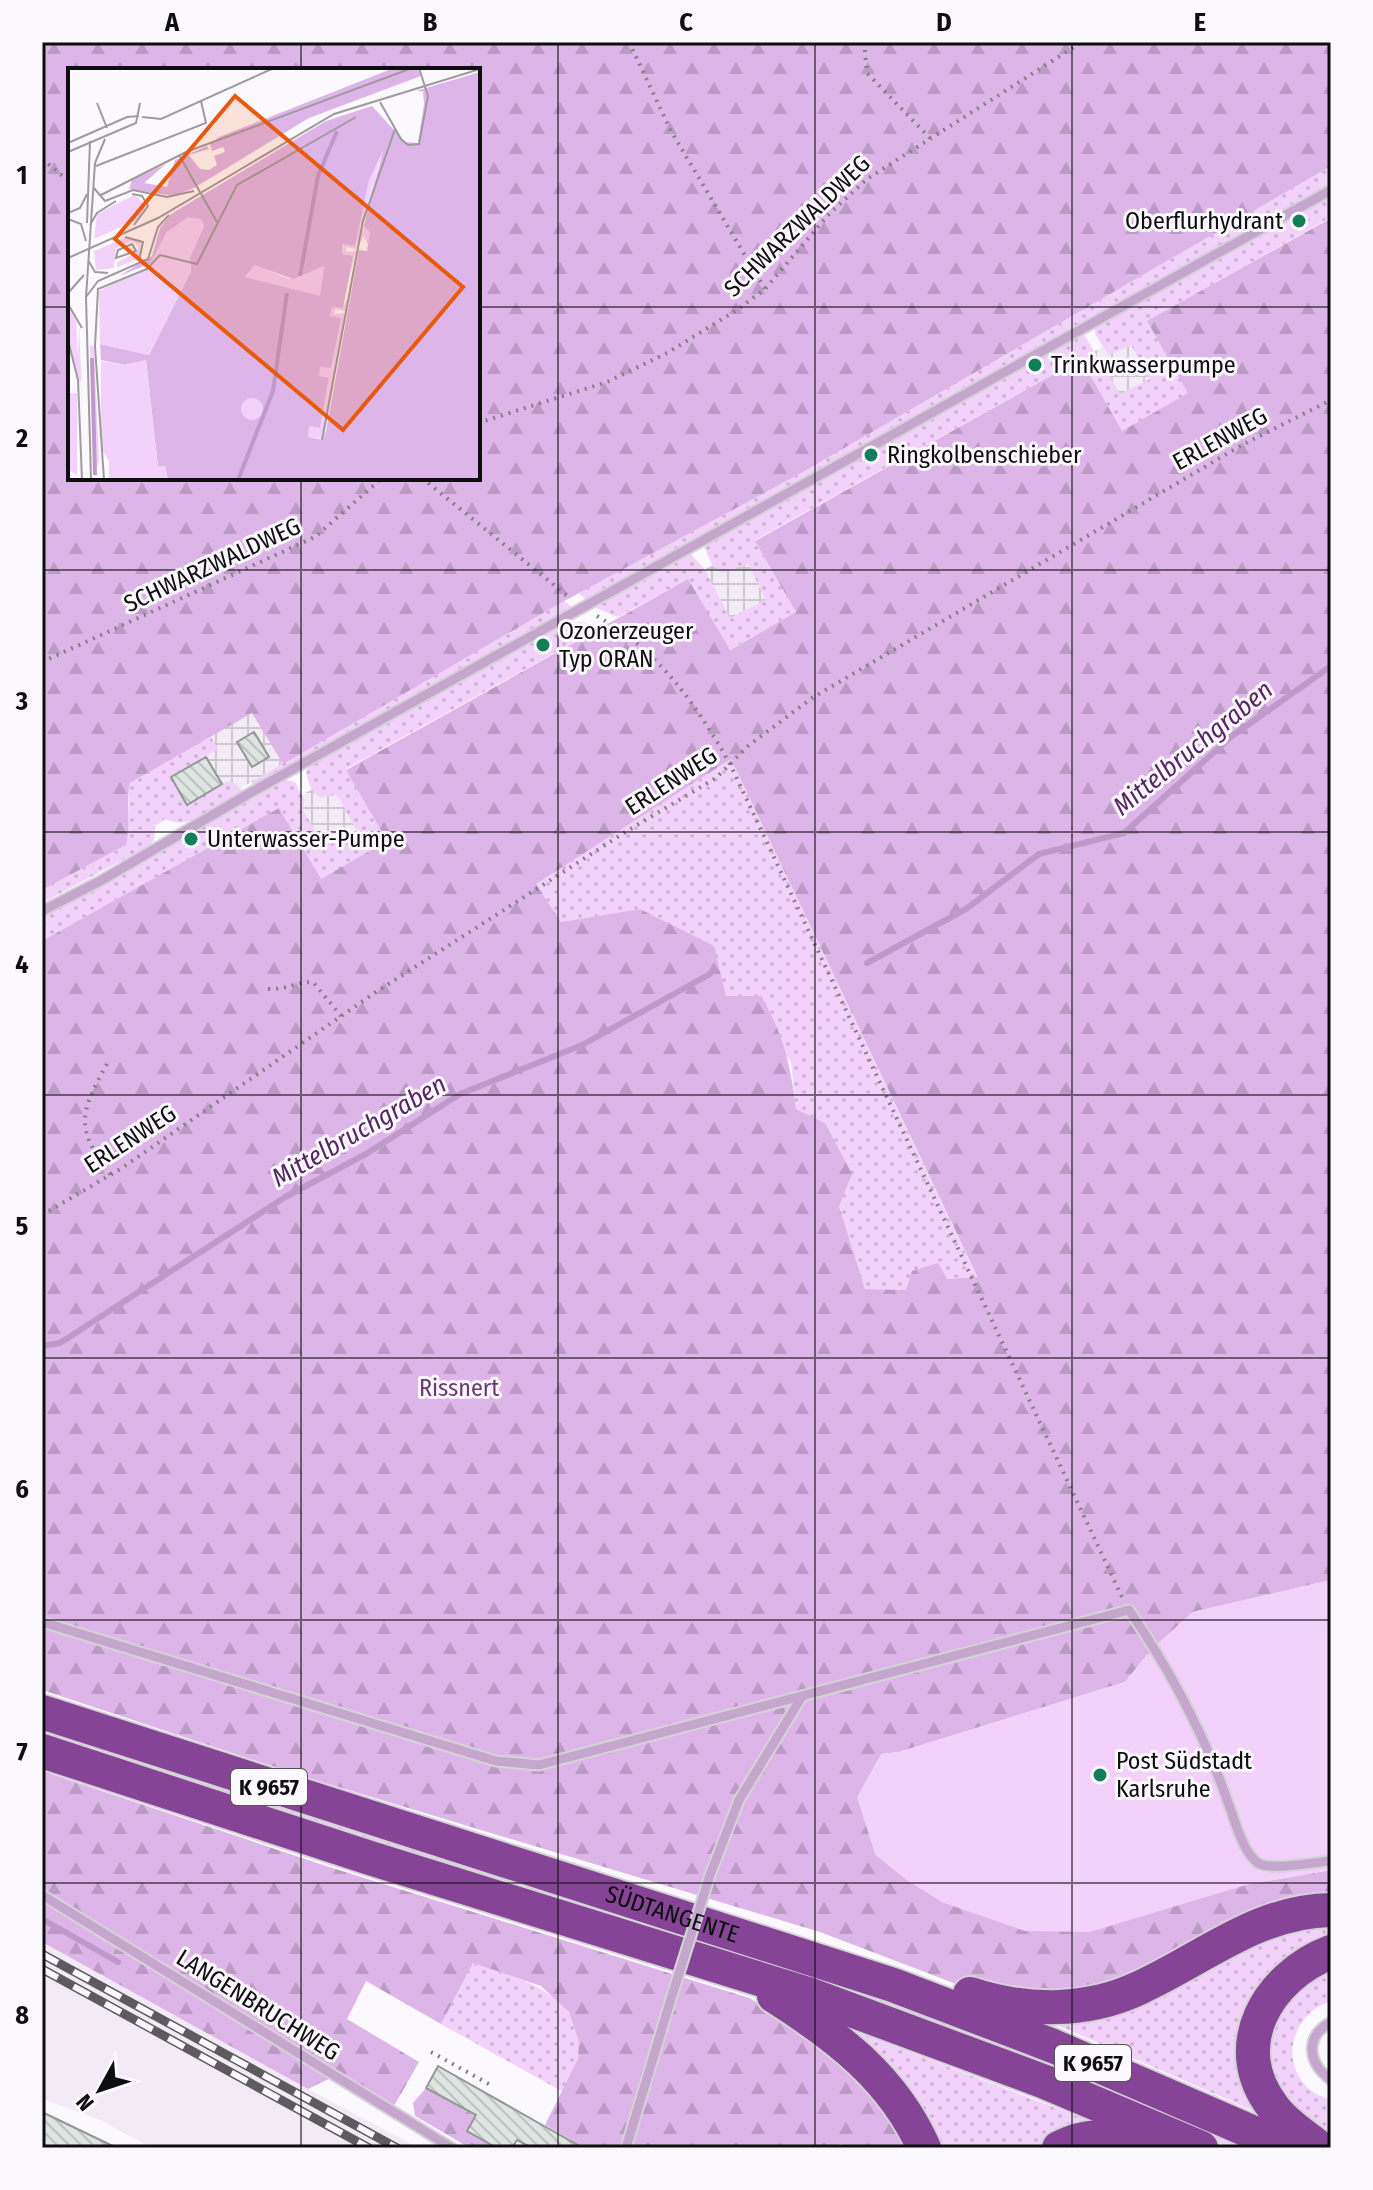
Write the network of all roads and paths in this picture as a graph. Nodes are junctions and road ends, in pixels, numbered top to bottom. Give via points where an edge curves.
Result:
1 (629, 42) edge
2 (864, 42) edge
3 (1082, 42) edge
4 (930, 138) junction
5 (42, 159) edge
6 (68, 180) edge
7 (1331, 190) edge
8 (765, 289) junction
9 (1331, 400) edge
10 (480, 422) edge
11 (380, 480) edge
12 (424, 480) edge
13 (584, 608) junction
14 (42, 662) edge
15 (731, 766) junction
16 (42, 911) edge
17 (268, 989) dead end
18 (341, 1016) junction
19 (107, 1064) dead end
20 (111, 1175) junction
21 (42, 1215) edge
22 (1129, 1610) junction
23 (42, 1622) edge
24 (801, 1698) junction
25 (42, 1712) edge
26 (42, 1751) edge
27 (1331, 1861) edge
28 (42, 1895) edge
29 (1331, 1910) edge
30 (1331, 1952) edge
31 (736, 1973) junction
32 (893, 1985) junction
33 (1331, 2022) edge
34 (431, 2052) dead end
35 (1331, 2080) edge
36 (489, 2084) dead end
37 (452, 2148) edge
38 (626, 2148) edge
39 (924, 2148) edge
40 (1059, 2148) edge
41 (1165, 2148) edge
42 (1201, 2148) edge
43 (1289, 2148) edge
44 (1320, 2148) edge

1 - 8 path via 671,131
2 - 4 path via 867,73
3 - 4 path, SCHWARZWALDWEG
4 - 8 path, SCHWARZWALDWEG via 867,179 829,214
5 - 6 path
7 - 13 lane
8 - 10 path, SCHWARZWALDWEG via 667,353 607,382
9 - 15 path, ERLENWEG via 1242,445 812,698 748,746
11 - 14 path, SCHWARZWALDWEG via 315,537
12 - 13 path
13 - 15 path via 630,635 679,684
13 - 16 lane
15 - 18 path, ERLENWEG
15 - 22 path
17 - 18 path via 313,982
18 - 20 path, ERLENWEG
19 - 20 path via 82,1121 91,1149
20 - 21 path, ERLENWEG
22 - 24 lane
22 - 27 lane via 1162,1658 1257,1863 1271,1867
23 - 24 lane via 496,1761 539,1765
24 - 38 lane, bridge via 739,1800 710,1875
25 - 32 highway, SÜDTANGENTE / K 9657
26 - 31 highway, SÜDTANGENTE / K 9657
28 - 37 lane, LANGENBRUCHWEG
29 - 32 highway via 1308,1910 1265,1922 1106,2001 1036,2007 997,2003 960,1991
30 - 44 highway via 1282,1980 1266,2002 1255,2040 1257,2072 1272,2106
31 - 39 highway via 837,2037 870,2067 896,2098
31 - 42 highway, SÜDTANGENTE / K 9657 via 951,2045
32 - 43 highway, SÜDTANGENTE / K 9657 via 1079,2057
33 - 35 lane via 1317,2032 1311,2049 1316,2065
34 - 36 path
40 - 41 highway via 1096,2137

